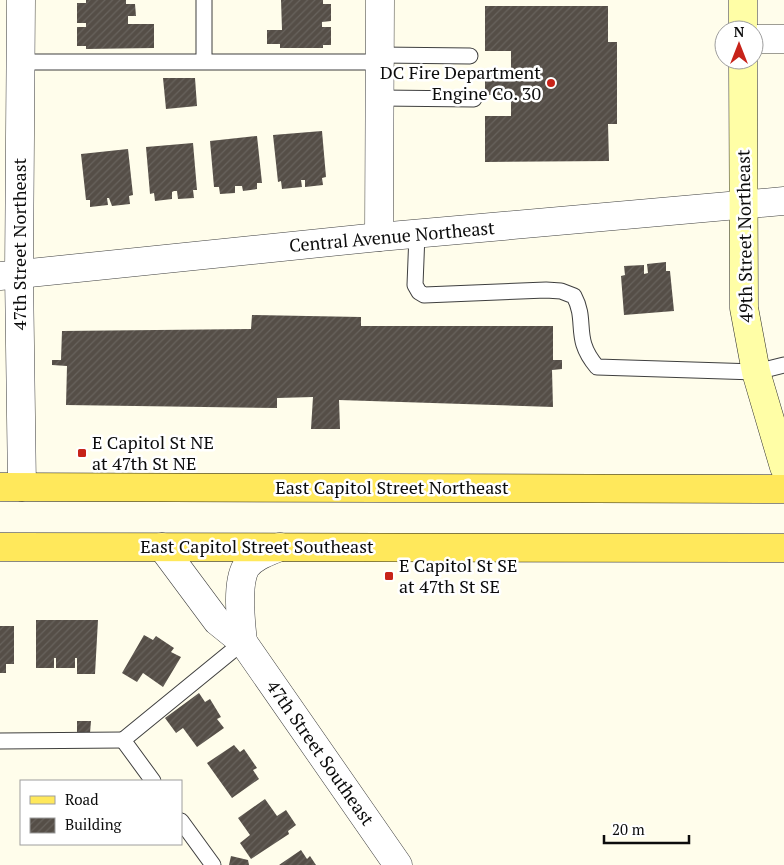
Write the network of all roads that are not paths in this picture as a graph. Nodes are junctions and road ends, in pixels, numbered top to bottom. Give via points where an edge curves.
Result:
1 (22, 0) edge
2 (204, 0) edge
3 (380, 0) edge
4 (743, 0) edge
5 (743, 20) edge
6 (764, 40) edge
7 (784, 40) edge
8 (470, 56) dead end
9 (380, 58) junction
10 (204, 61) junction
11 (22, 62) junction
12 (743, 70) edge
13 (380, 98) junction
14 (474, 99) dead end
15 (784, 201) edge
16 (742, 205) junction
17 (417, 234) junction
18 (379, 237) junction
19 (10, 275) edge
20 (784, 365) edge
21 (756, 372) junction
22 (784, 467) edge
23 (11, 487) edge
24 (784, 489) edge
25 (0, 547) edge
26 (162, 547) junction
27 (280, 547) junction
28 (784, 548) edge
29 (243, 642) junction
30 (123, 740) junction
31 (0, 741) edge
32 (151, 780) edge
33 (182, 822) edge
34 (213, 865) edge
35 (398, 865) edge

1 - 11 street, 47th Street Northeast
2 - 10 lane
3 - 9 street
4 - 5 street
6 - 7 street
8 - 9 lane
9 - 10 lane
9 - 13 street
10 - 11 lane
11 - 19 street, 47th Street Northeast
12 - 16 street, 49th Street Northeast
13 - 14 lane
13 - 18 street
15 - 16 street, Central Avenue Northeast
16 - 17 street, Central Avenue Northeast
16 - 21 street, 49th Street Northeast via 744,308
17 - 18 street, Central Avenue Northeast
17 - 21 lane via 415,285 419,292 424,295 546,290 574,296 578,304 581,341 587,356 597,367
18 - 19 street, Central Avenue Northeast
19 - 23 street, 47th Street Northeast
20 - 21 lane
21 - 22 street, 49th Street Northeast
23 - 24 main road, East Capitol Street Northeast
25 - 26 main road, East Capitol Street Southeast
26 - 27 main road, East Capitol Street Southeast
26 - 29 street, 47th Street Southeast via 217,621
27 - 28 main road, East Capitol Street Southeast
27 - 29 street, 47th Street Southeast via 260,555 246,568 240,611
29 - 30 lane
29 - 35 street, 47th Street Southeast
30 - 31 lane
30 - 32 lane
33 - 34 lane

